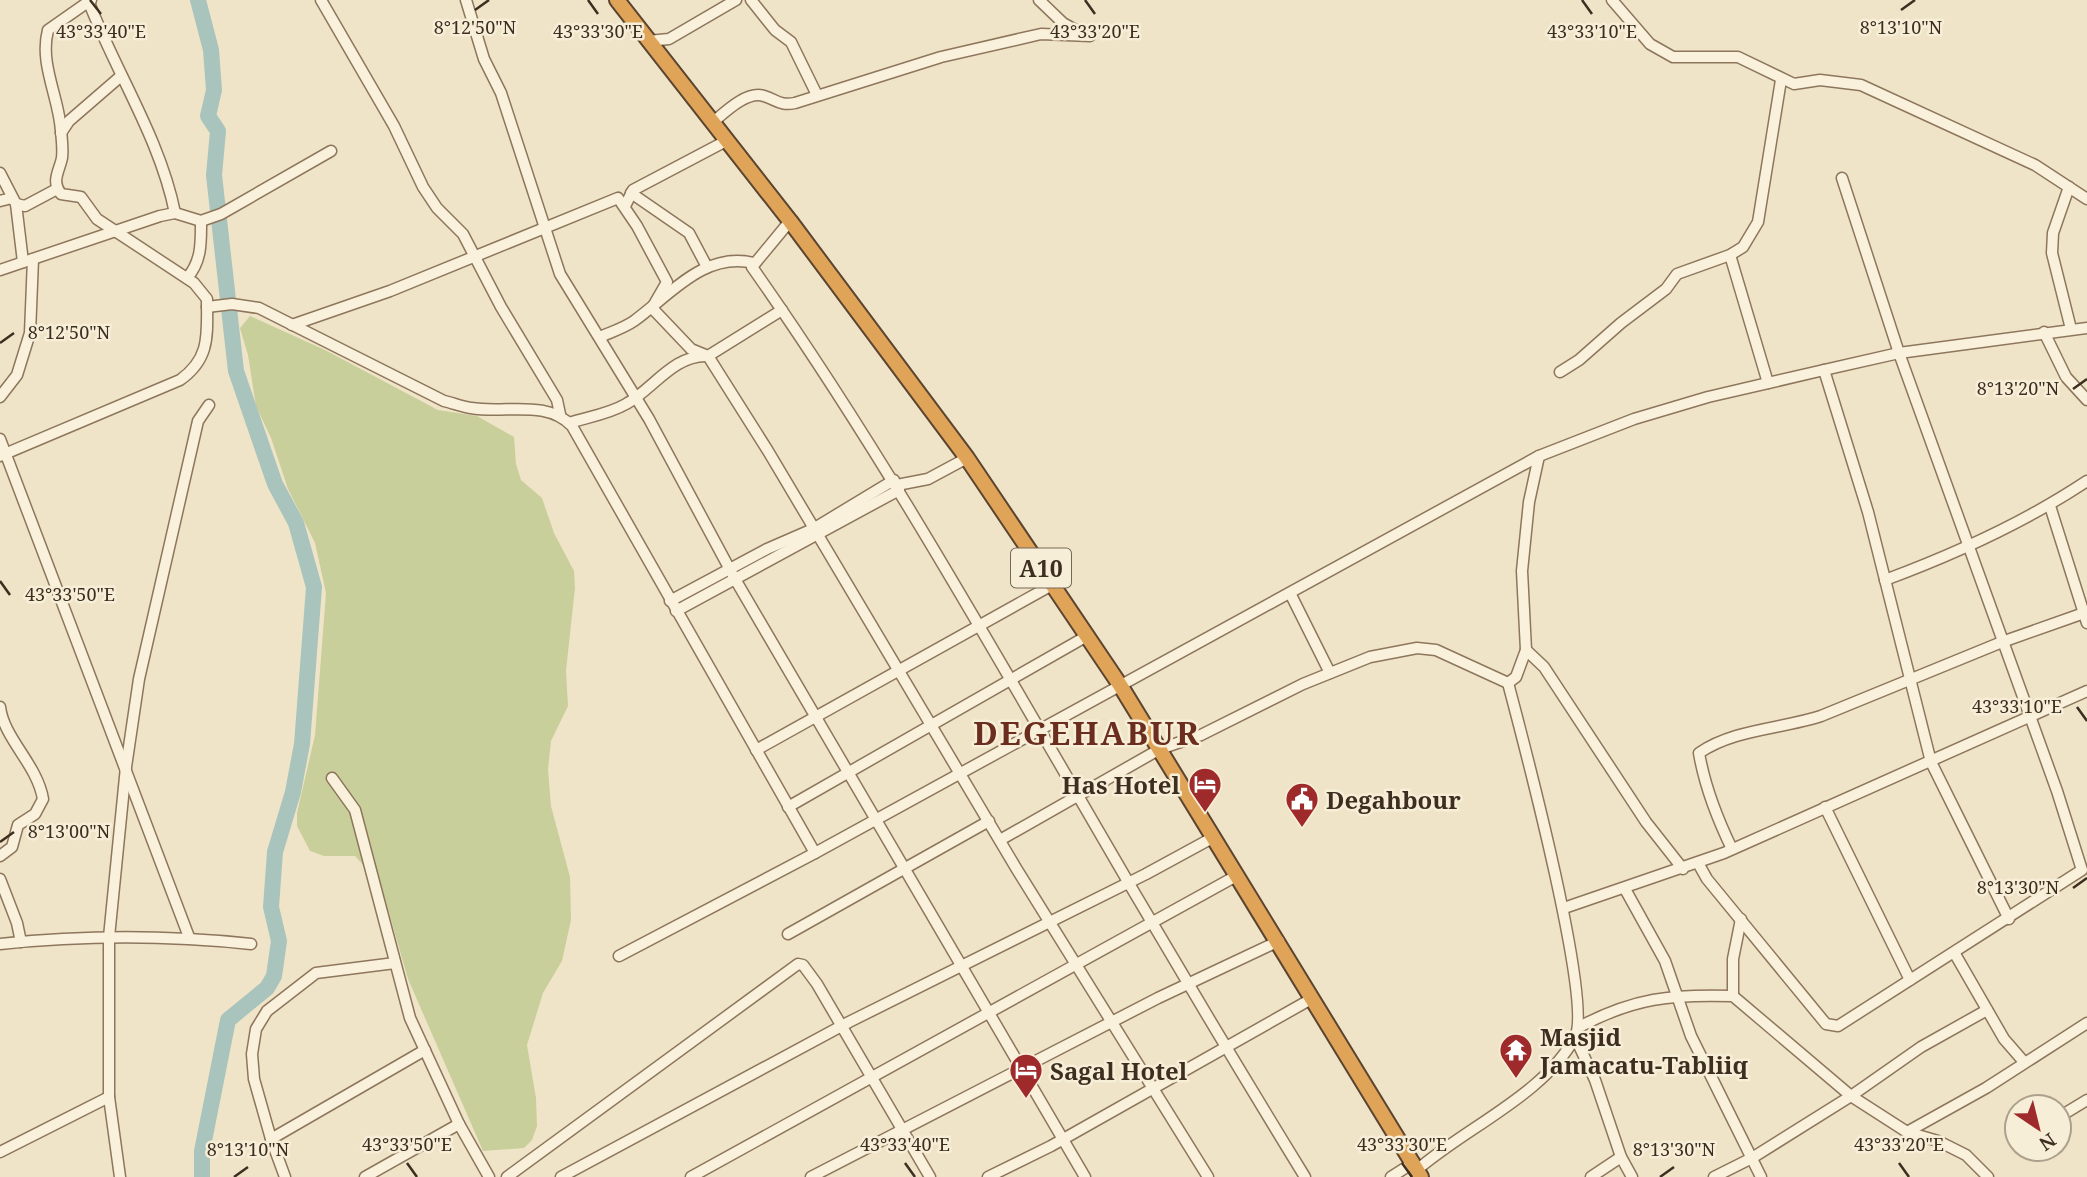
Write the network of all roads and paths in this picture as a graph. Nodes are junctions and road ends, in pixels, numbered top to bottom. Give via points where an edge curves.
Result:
1 (89, 0) edge
2 (321, 0) edge
3 (466, 0) edge
4 (617, 0) edge
5 (736, 0) edge
6 (751, 0) edge
7 (1039, 0) edge
8 (1612, 0) edge
9 (648, 41) junction
10 (121, 76) junction
11 (1782, 80) junction
12 (817, 95) junction
13 (712, 123) junction
14 (61, 133) junction
15 (726, 141) junction
16 (331, 151) dead end
17 (0, 173) edge
18 (1842, 178) dead end
19 (2069, 187) junction
20 (57, 189) junction
21 (631, 192) junction
22 (2087, 198) edge
23 (0, 201) edge
24 (14, 201) junction
25 (625, 206) junction
26 (175, 213) junction
27 (201, 220) junction
28 (790, 221) junction
29 (546, 228) junction
30 (114, 232) junction
31 (1731, 256) junction
32 (475, 257) junction
33 (28, 261) junction
34 (754, 263) junction
35 (707, 267) junction
36 (0, 270) edge
37 (187, 278) junction
38 (207, 307) junction
39 (652, 308) junction
40 (782, 310) junction
41 (292, 325) junction
42 (2087, 328) edge
43 (2070, 329) junction
44 (2044, 332) junction
45 (600, 337) junction
46 (1899, 353) junction
47 (708, 356) junction
48 (1824, 370) junction
49 (1560, 372) dead end
50 (1768, 383) junction
51 (0, 397) edge
52 (635, 397) junction
53 (2087, 400) edge
54 (209, 405) dead end
55 (560, 414) junction
56 (569, 423) junction
57 (0, 439) edge
58 (3, 454) edge
59 (1539, 456) junction
60 (967, 458) junction
61 (2087, 481) edge
62 (897, 485) junction
63 (853, 503) junction
64 (2050, 506) junction
65 (858, 513) junction
66 (815, 532) junction
67 (1969, 545) junction
68 (769, 554) junction
69 (730, 569) junction
70 (735, 579) junction
71 (1885, 580) junction
72 (1052, 584) junction
73 (1290, 593) junction
74 (670, 601) junction
75 (676, 611) junction
76 (2086, 616) edge
77 (979, 626) junction
78 (1087, 636) junction
79 (2003, 642) junction
80 (1526, 650) junction
81 (899, 670) junction
82 (1330, 673) junction
83 (1010, 679) junction
84 (1909, 682) junction
85 (1508, 683) junction
86 (1120, 685) junction
87 (2087, 691) edge
88 (0, 707) edge
89 (817, 716) junction
90 (2029, 718) junction
91 (931, 724) junction
92 (1039, 730) junction
93 (1160, 749) junction
94 (756, 750) junction
95 (1931, 762) junction
96 (126, 767) junction
97 (849, 771) junction
98 (960, 773) junction
99 (332, 778) dead end
100 (1078, 796) junction
101 (788, 807) junction
102 (1825, 807) junction
103 (878, 819) junction
104 (989, 821) junction
105 (1214, 837) junction
106 (1000, 840) junction
107 (1732, 849) junction
108 (815, 853) junction
109 (0, 856) edge
110 (1698, 863) junction
111 (906, 867) junction
112 (1683, 869) junction
113 (1238, 875) junction
114 (0, 879) edge
115 (1129, 883) junction
116 (1625, 889) junction
117 (1563, 908) junction
118 (1741, 919) junction
119 (2009, 919) junction
120 (1050, 922) junction
121 (1152, 923) junction
122 (788, 934) dead end
123 (108, 937) junction
124 (189, 937) junction
125 (1279, 941) junction
126 (21, 942) junction
127 (0, 944) edge
128 (251, 944) dead end
129 (1955, 954) junction
130 (619, 956) dead end
131 (395, 963) junction
132 (1076, 964) junction
133 (962, 965) junction
134 (1910, 980) junction
135 (1187, 984) junction
136 (1733, 996) junction
137 (1677, 997) junction
138 (1313, 998) junction
139 (1987, 1010) junction
140 (990, 1012) junction
141 (1112, 1022) junction
142 (2087, 1023) edge
143 (842, 1026) junction
144 (1577, 1032) junction
145 (1227, 1049) junction
146 (425, 1050) junction
147 (2024, 1062) junction
148 (1023, 1069) junction
149 (872, 1077) junction
150 (1154, 1090) junction
151 (1851, 1096) junction
152 (109, 1097) junction
153 (459, 1124) junction
154 (903, 1131) junction
155 (1906, 1132) junction
156 (271, 1139) junction
157 (1064, 1140) junction
158 (0, 1152) edge
159 (1621, 1157) junction
160 (1752, 1158) junction
161 (1417, 1172) edge
162 (120, 1177) edge
163 (285, 1177) edge
164 (365, 1177) edge
165 (488, 1177) edge
166 (507, 1177) edge
167 (561, 1177) edge
168 (691, 1177) edge
169 (811, 1177) edge
170 (930, 1177) edge
171 (988, 1177) edge
172 (1085, 1177) edge
173 (1208, 1177) edge
174 (1305, 1177) edge
175 (1391, 1177) edge
176 (1591, 1177) edge
177 (1632, 1177) edge
178 (1714, 1177) edge
179 (1761, 1177) edge
180 (1988, 1177) edge

1 - 10 street
1 - 14 street via 48,30 44,44
2 - 32 street via 394,126 423,187 463,234
3 - 29 street
4 - 9 highway, A10
5 - 9 street via 670,39
6 - 12 street via 791,42
7 - 12 street via 1074,31 1090,36 1041,34 941,57
8 - 11 street via 1662,52 1691,59 1738,57
9 - 13 highway, A10
10 - 14 street
10 - 26 street via 170,186
11 - 19 street via 1861,85 2001,148
11 - 31 street via 1758,222 1753,235
12 - 13 street via 783,106 759,94 749,96
13 - 15 highway, A10
14 - 20 street
15 - 21 street
15 - 28 highway, A10
16 - 27 street via 221,214
17 - 24 street
18 - 46 street
19 - 22 street
19 - 43 street via 2052,243
20 - 24 street via 25,206
20 - 30 street via 81,197
21 - 25 street
21 - 35 street via 689,233
23 - 24 street
24 - 33 street
25 - 29 street via 618,198
25 - 39 street via 667,282
26 - 27 street
26 - 30 street
27 - 37 street via 198,260
28 - 34 street
28 - 60 highway, A10
29 - 32 street
29 - 45 street via 561,274
30 - 33 street
30 - 37 street
31 - 49 street via 1677,274 1666,289
31 - 50 street
32 - 41 street
32 - 55 street via 557,400
33 - 36 street
33 - 51 street via 30,333 17,375
34 - 35 street via 738,259
34 - 40 street via 752,267
35 - 39 street via 686,278
37 - 38 street via 207,299
38 - 41 street via 251,306
38 - 58 street via 205,353 196,369 180,380
39 - 45 street
39 - 47 street via 691,349
40 - 47 street
40 - 62 street
41 - 55 street via 429,396 470,408
42 - 43 street
43 - 44 street
44 - 46 street
44 - 53 street via 2066,376
45 - 52 street
46 - 48 street
46 - 67 street
47 - 52 street via 696,356 652,381
47 - 66 street
48 - 50 street
48 - 71 street
50 - 59 street via 1634,419
52 - 56 street via 618,408
52 - 69 street
54 - 96 street via 198,421 139,679
55 - 56 street
56 - 74 street
57 - 58 street
58 - 96 street
59 - 73 street
59 - 80 street via 1522,571
60 - 62 street via 928,479
60 - 72 highway, A10
61 - 64 street
62 - 63 street
62 - 65 street
62 - 77 street
63 - 65 street
63 - 66 street
64 - 67 street
64 - 76 street
65 - 66 street
66 - 68 street
66 - 81 street
67 - 71 street
67 - 79 street
68 - 69 street
68 - 70 street
69 - 70 street
69 - 74 street
70 - 75 street
70 - 89 street
71 - 84 street
72 - 77 street
72 - 78 highway, A10
73 - 82 street
73 - 86 street
74 - 75 street
75 - 94 street
76 - 79 street
77 - 81 street
77 - 83 street
78 - 83 street
78 - 86 highway, A10
79 - 84 street
79 - 90 street
80 - 85 street via 1516,677
80 - 112 street via 1544,667 1646,822
81 - 89 street
81 - 91 street
82 - 85 street via 1370,657 1417,648 1453,655
82 - 93 street via 1201,735
83 - 91 street
83 - 92 street
84 - 95 street
84 - 107 street via 1792,726 1759,730 1710,745 1699,753 1715,816
85 - 117 street
86 - 92 street
86 - 93 highway, A10
87 - 90 street
88 - 109 street via 1,718 34,769 43,799 35,814 18,825 12,847
89 - 94 street
89 - 97 street
90 - 95 street
90 - 119 street via 2082,870
91 - 97 street
91 - 98 street
92 - 98 street
92 - 100 street
93 - 100 street
93 - 105 highway, A10
94 - 101 street
95 - 102 street
95 - 119 street
96 - 123 street
96 - 124 street
97 - 101 street
97 - 103 street
98 - 103 street
98 - 104 street
99 - 131 street via 355,810
100 - 106 street
100 - 115 street
101 - 108 street
102 - 107 street
102 - 134 street
103 - 108 street
103 - 111 street
104 - 106 street
104 - 111 street
105 - 113 highway, A10
105 - 115 street
106 - 120 street
107 - 110 street
108 - 130 street
110 - 112 street
110 - 118 street
111 - 122 street
111 - 133 street
112 - 116 street
113 - 121 street
113 - 125 highway, A10
114 - 126 street
115 - 120 street
115 - 121 street
116 - 117 street
116 - 137 street via 1665,961
117 - 144 street
118 - 134 street via 1826,1024 1838,1027 1849,1022
118 - 136 street via 1733,959
119 - 129 street
120 - 132 street
120 - 133 street
121 - 132 street
121 - 135 street
123 - 124 street
123 - 126 street
123 - 152 street
124 - 128 street
125 - 135 street
125 - 138 highway, A10
126 - 127 street
129 - 134 street
129 - 139 street
131 - 146 street via 410,1018
131 - 156 street via 316,973 267,1011 256,1029 252,1054 254,1079
132 - 140 street
132 - 141 street
133 - 140 street
133 - 143 street
135 - 141 street
135 - 145 street
136 - 137 street
136 - 151 street
137 - 144 street via 1640,1000 1612,1009
137 - 160 street via 1691,1036
138 - 145 street
138 - 161 highway, A10
139 - 147 street
139 - 151 street via 1921,1046
140 - 148 street
140 - 149 street
141 - 148 street
141 - 150 street
142 - 147 street
143 - 149 street
143 - 166 street via 803,965 793,966
143 - 167 street
144 - 159 street
144 - 161 street via 1556,1062 1522,1094 1445,1146
145 - 150 street
145 - 174 street
146 - 153 street
146 - 156 street
147 - 155 street
148 - 154 street
148 - 157 street
149 - 154 street
149 - 168 street
150 - 157 street
150 - 173 street
151 - 155 street
151 - 160 street
152 - 158 street
152 - 162 street
153 - 164 street
153 - 165 street
154 - 169 street
154 - 170 street
155 - 180 street via 1938,1140 1966,1155
156 - 163 street
157 - 171 street
157 - 172 street
159 - 176 street
159 - 177 street
160 - 178 street
160 - 179 street
161 - 175 street

